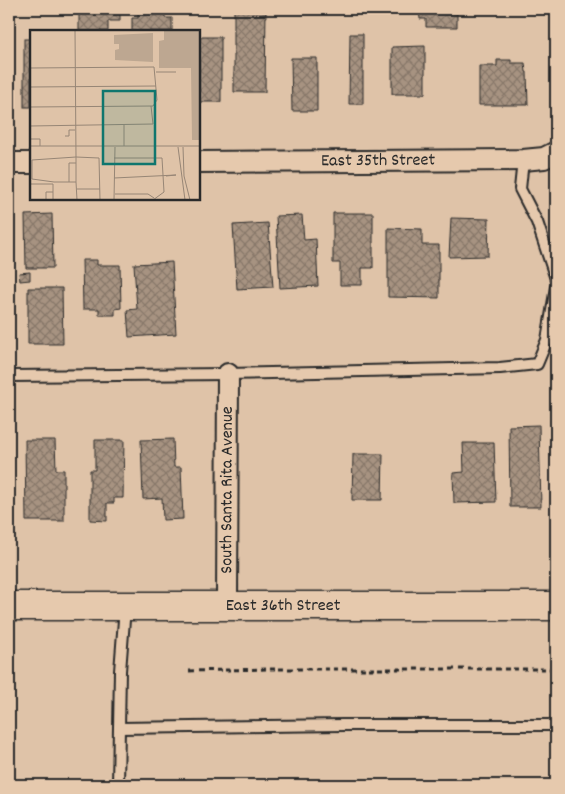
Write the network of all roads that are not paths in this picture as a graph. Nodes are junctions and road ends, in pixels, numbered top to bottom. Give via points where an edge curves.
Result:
1 (556, 152) edge
2 (523, 160) junction
3 (200, 162) edge
4 (9, 163) edge
5 (30, 163) edge
6 (556, 278) edge
7 (556, 287) edge
8 (228, 374) junction
9 (9, 376) edge
10 (9, 606) edge
11 (125, 606) junction
12 (227, 606) junction
13 (556, 606) edge
14 (556, 725) edge
15 (119, 728) junction
16 (118, 785) edge

1 - 2 street, East 35th Street via 544,158
2 - 3 street, East 35th Street
2 - 6 lane via 520,189 537,222
4 - 5 street
7 - 8 lane via 547,340 537,364 500,368
8 - 9 lane
8 - 12 street, South Santa Rita Avenue
10 - 11 main road, East 36th Street
11 - 12 main road, East 36th Street
11 - 15 lane
12 - 13 main road, East 36th Street
14 - 15 lane
15 - 16 lane

